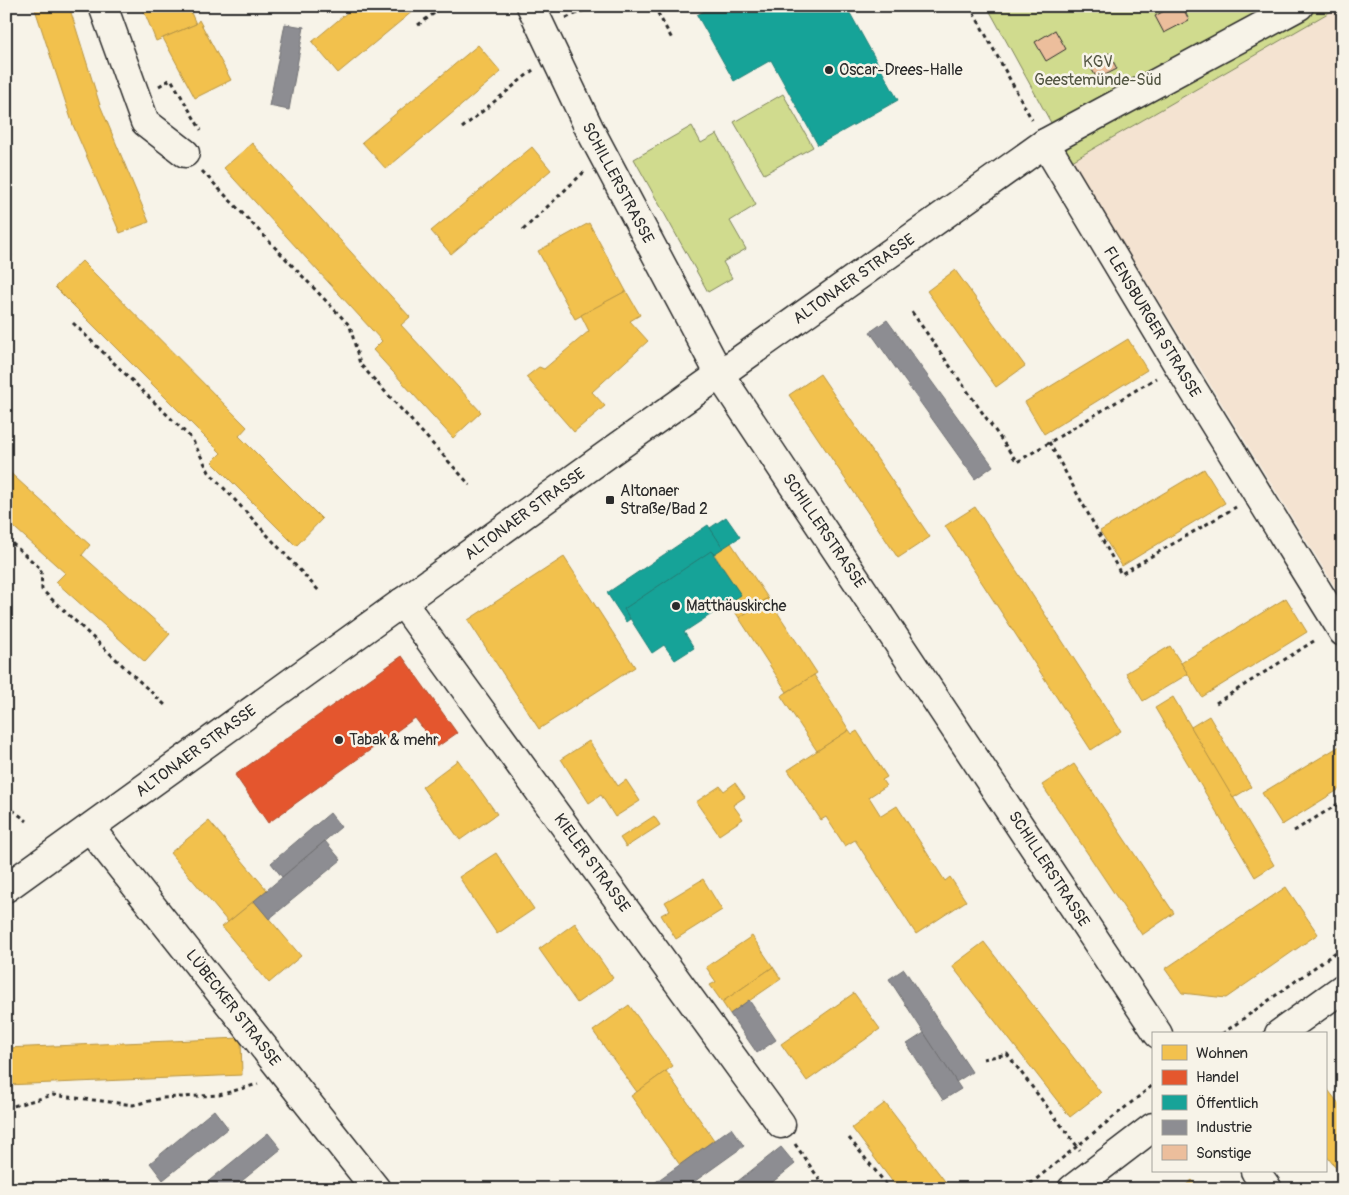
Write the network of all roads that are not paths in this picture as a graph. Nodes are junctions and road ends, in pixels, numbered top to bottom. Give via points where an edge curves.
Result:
1 (103, 6) edge
2 (531, 6) edge
3 (1299, 6) edge
4 (1045, 144) junction
5 (185, 153) dead end
6 (720, 375) junction
7 (402, 602) junction
8 (1341, 629) edge
9 (90, 828) junction
10 (6, 888) edge
11 (1343, 988) edge
12 (1157, 1032) edge
13 (1282, 1032) edge
14 (781, 1124) road end
15 (1152, 1128) edge
16 (1256, 1172) edge
17 (376, 1189) edge
18 (1072, 1189) edge
19 (1268, 1189) edge

1 - 5 street via 145,122
2 - 6 street, SCHILLERSTRASSE via 603,154
3 - 4 street, ALTONAER STRASSE
4 - 6 street, ALTONAER STRASSE
4 - 8 street, FLENSBURGER STRASSE
6 - 7 street, ALTONAER STRASSE
6 - 12 street, SCHILLERSTRASSE
7 - 9 street, ALTONAER STRASSE
7 - 14 street, KIELER STRASSE
9 - 10 street, ALTONAER STRASSE
9 - 17 street, LÜBECKER STRASSE
11 - 13 street
15 - 18 street
16 - 19 street

